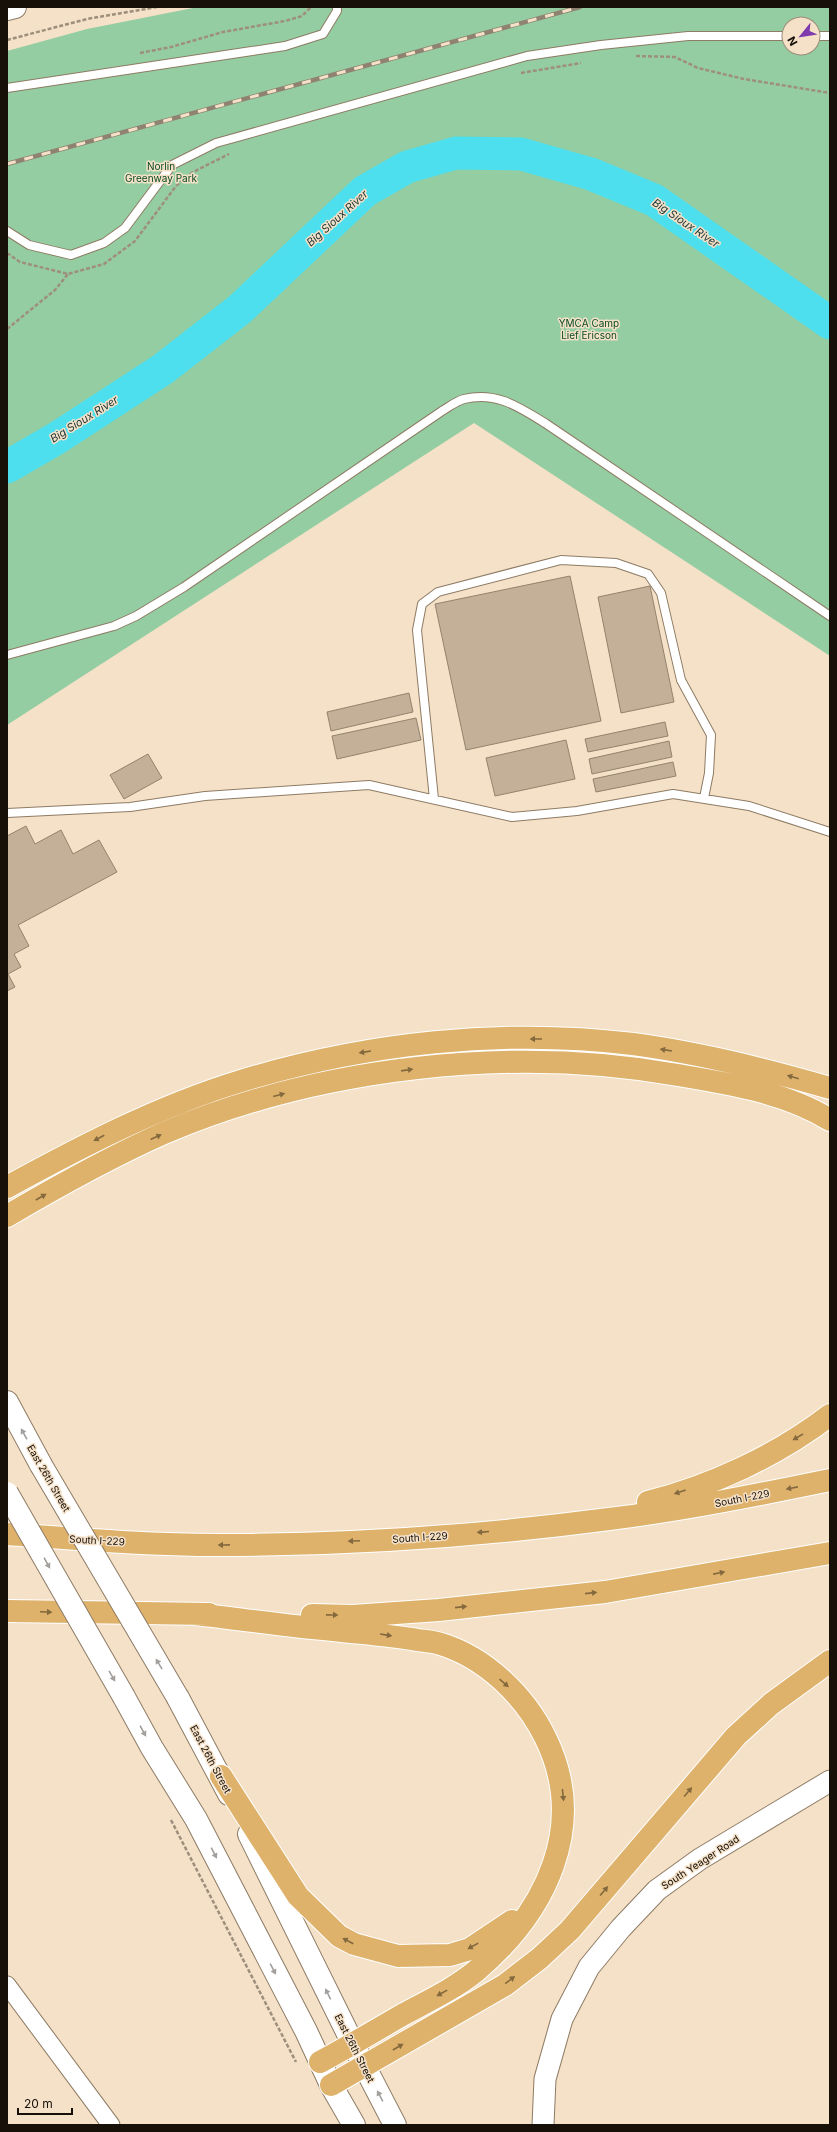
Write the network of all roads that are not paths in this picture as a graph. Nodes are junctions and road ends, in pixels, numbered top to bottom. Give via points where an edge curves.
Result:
1 (15, 7) edge
2 (337, 7) edge
3 (7, 9) edge
4 (781, 36) edge
5 (7, 88) edge
6 (7, 231) edge
7 (830, 616) edge
8 (7, 655) edge
9 (434, 798) junction
10 (704, 798) junction
11 (7, 813) edge
12 (830, 832) edge
13 (830, 1088) edge
14 (830, 1120) edge
15 (7, 1188) edge
16 (7, 1216) edge
17 (7, 1402) edge
18 (830, 1415) edge
19 (830, 1480) edge
20 (7, 1493) edge
21 (522, 1529) junction
22 (7, 1534) edge
23 (830, 1553) edge
24 (7, 1610) edge
25 (195, 1614) junction
26 (830, 1661) edge
27 (221, 1776) junction
28 (830, 1781) edge
29 (538, 1898) junction
30 (7, 1985) edge
31 (352, 2044) junction
32 (320, 2062) junction
33 (364, 2066) junction
34 (331, 2085) junction
35 (111, 2125) edge
36 (354, 2125) edge
37 (395, 2125) edge
38 (543, 2125) edge

1 - 3 main road
2 - 5 lane via 323,34 285,46
4 - 6 lane via 688,36 528,56 216,143 172,164 125,228 104,243 71,255 28,245
7 - 8 lane via 545,422 512,404 488,396 463,399 442,411 184,587 136,616 114,626
9 - 10 lane via 512,817 577,811 673,794
9 - 10 lane via 417,630 422,604 438,592 561,560 616,563 648,574 662,593 681,680 711,735 709,773
9 - 11 lane via 370,785 205,796 130,807
10 - 12 lane via 749,806
13 -> 15 highway via 746,1064 633,1044 576,1039 514,1039 407,1046 296,1066 192,1098 107,1134
16 -> 14 highway via 124,1152 215,1114 319,1085 430,1066 535,1062 599,1064 655,1070 762,1092 791,1101
27 -> 17 main road, East 26th Street, bridge
18 -> 21 highway via 805,1433 761,1458 693,1488 661,1499
19 -> 21 highway, South I-229 via 725,1501 610,1519
20 -> 32 main road, bridge via 152,1748 196,1819
21 -> 22 highway, South I-229 via 345,1542 224,1545
25 -> 23 highway via 353,1616 439,1610 605,1592
24 -> 25 highway
25 -> 29 highway via 380,1634 440,1644 464,1655 503,1682 521,1699 540,1726 554,1755 561,1778 564,1801 562,1830 550,1877
33 -> 26 highway via 504,1985 540,1958 570,1930 736,1736 770,1704
29 -> 27 highway via 493,1935 470,1949 450,1955 398,1956 354,1944 339,1936 298,1896
31 -> 27 main road, East 26th Street
28 - 38 street, South Yeager Road via 700,1859 657,1890 620,1928 590,1967 562,2019 545,2079
29 -> 31 highway via 517,1928 476,1971 454,1987
30 - 35 street
31 - 32 highway
31 - 33 main road, East 26th Street
32 - 34 main road
33 - 34 highway
37 -> 33 main road, East 26th Street
34 - 36 main road

